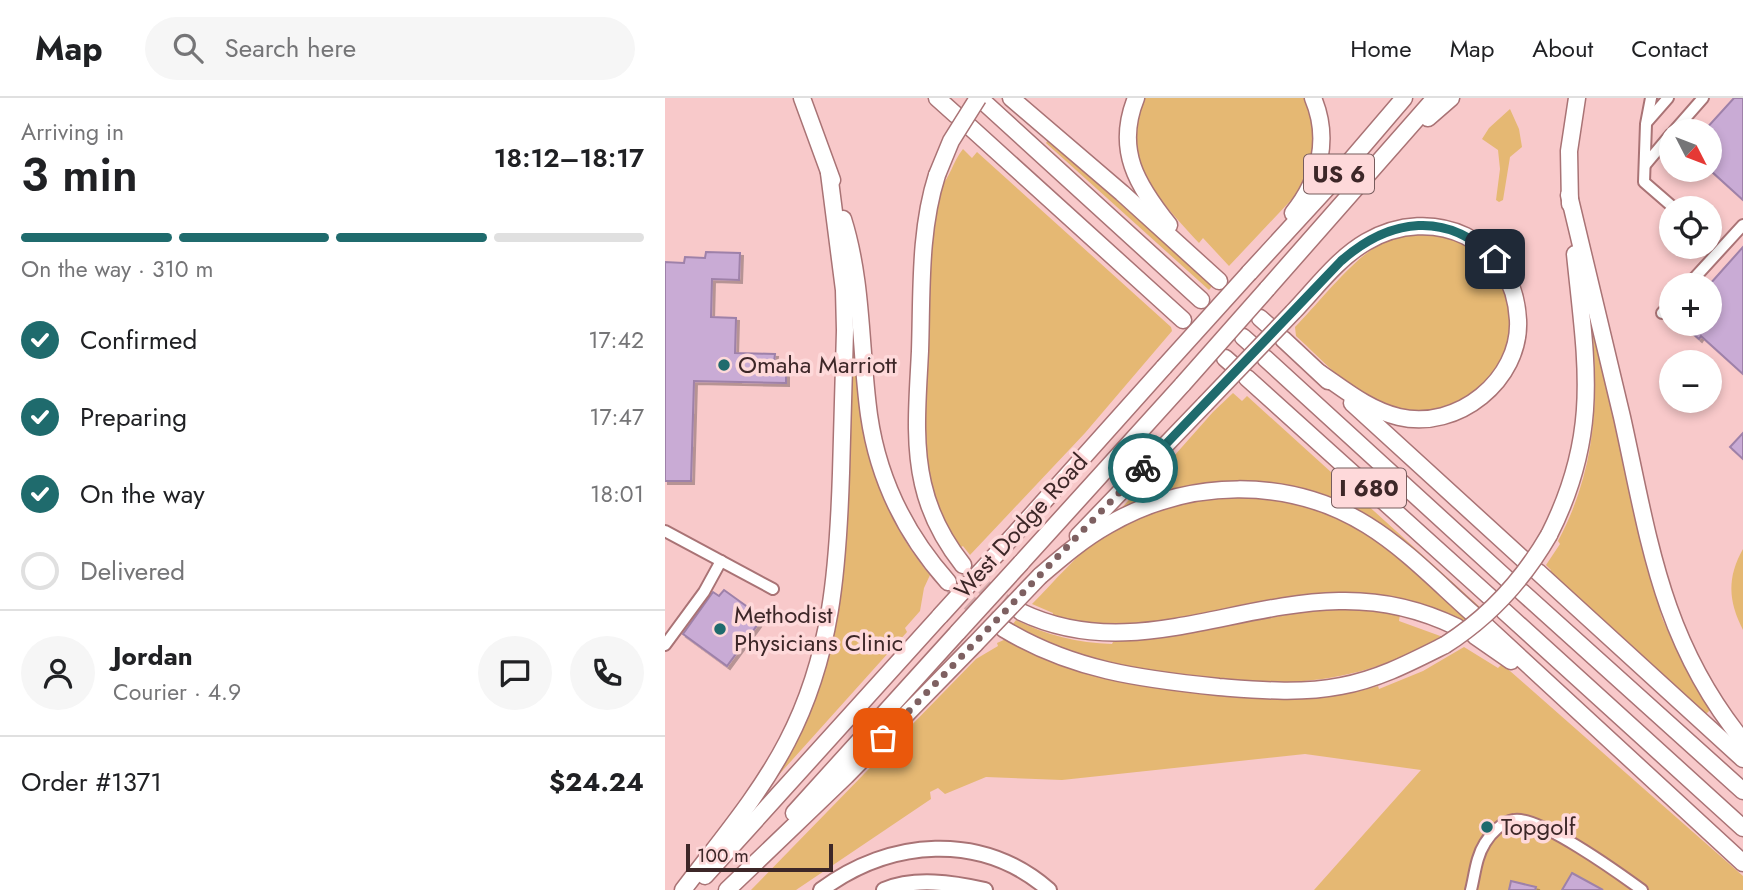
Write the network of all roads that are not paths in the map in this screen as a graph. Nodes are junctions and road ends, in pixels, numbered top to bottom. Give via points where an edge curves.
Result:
1 (802, 98) edge
2 (937, 98) edge
3 (1011, 98) edge
4 (1136, 98) edge
5 (1313, 98) edge
6 (1404, 98) edge
7 (1435, 98) edge
8 (1451, 98) edge
9 (1577, 98) edge
10 (1651, 98) edge
11 (1668, 98) edge
12 (1703, 98) edge
13 (982, 101) edge
14 (956, 115) dead end
15 (1685, 119) edge
16 (1646, 124) junction
17 (969, 127) dead end
18 (1391, 149) junction
19 (1659, 149) edge
20 (1645, 165) junction
21 (829, 173) junction
22 (1569, 195) junction
23 (1660, 196) edge
24 (1743, 225) edge
25 (1273, 249) junction
26 (1202, 265) junction
27 (1699, 273) edge
28 (1219, 281) dead end
29 (1201, 300) dead end
30 (1183, 320) dead end
31 (1283, 339) dead end
32 (1265, 358) dead end
33 (1320, 373) junction
34 (1247, 377) dead end
35 (665, 531) edge
36 (1524, 560) dead end
37 (721, 561) junction
38 (963, 565) tunnel mouth
39 (1538, 572) dead end
40 (1040, 576) junction
41 (1508, 580) dead end
42 (948, 582) tunnel mouth
43 (773, 589) dead end
44 (1522, 592) dead end
45 (1491, 598) dead end
46 (1504, 611) dead end
47 (1021, 612) tunnel mouth
48 (1473, 614) dead end
49 (1457, 626) dead end
50 (1004, 629) tunnel mouth
51 (1481, 631) dead end
52 (665, 645) edge
53 (1743, 741) edge
54 (1743, 759) edge
55 (1743, 791) edge
56 (1743, 828) edge
57 (1743, 863) edge
58 (683, 890) edge
59 (692, 890) edge
60 (726, 890) edge
61 (821, 890) edge
62 (884, 890) edge
63 (985, 890) edge
64 (1049, 890) edge
65 (1471, 890) edge
66 (1642, 890) edge

1 - 21 highway
2 - 14 highway
3 - 26 highway
4 - 26 highway via 1127,141 1133,171 1141,188
5 - 25 highway via 1321,125 1315,180 1287,219
6 - 25 highway, West Dodge Road / US 6
7 - 18 highway
8 - 18 highway, US 6
9 - 22 highway via 1569,151
10 - 16 street
11 - 16 street
12 - 15 street
13 - 29 highway
13 - 38 highway, bridge via 951,141 937,175 923,249 918,448 923,488 942,535
16 - 20 street
17 - 30 highway
18 - 60 highway, West Dodge Road / US 6, bridge
19 - 20 street
20 - 23 street via 1644,182
21 - 42 highway via 855,267 875,447 899,511
21 - 58 highway via 845,330 837,573 830,617 811,688 788,741 752,800
22 - 50 highway, bridge via 1586,365 1581,447 1570,489 1549,535 1498,604 1468,630 1396,670 1358,682 1263,691 1104,671 1049,653
22 - 53 highway via 1662,594 1694,668
24 - 27 street
25 - 59 highway, West Dodge Road / US 6, bridge
26 - 28 highway
31 - 33 highway
32 - 41 highway, I 680
33 - 36 highway
33 - 40 highway, bridge via 1370,406 1401,417 1435,418 1466,407 1493,386 1510,358 1518,322 1507,279 1495,259 1475,241 1448,228 1417,225 1388,231 1359,246
34 - 45 highway, I 680
35 - 37 street
37 - 43 street
37 - 52 street
39 - 54 highway
40 - 48 highway via 1096,532 1151,504 1201,492 1255,489 1316,502 1365,524 1403,551
40 - 60 highway, bridge via 846,776
44 - 55 highway
46 - 56 highway
47 - 49 highway via 1067,629 1118,634 1311,603 1365,601 1411,609
51 - 57 highway
61 - 64 main road via 874,860 936,848 1004,862
62 - 63 main road via 915,883
65 - 66 street via 1486,841 1503,824 1516,819 1552,832

